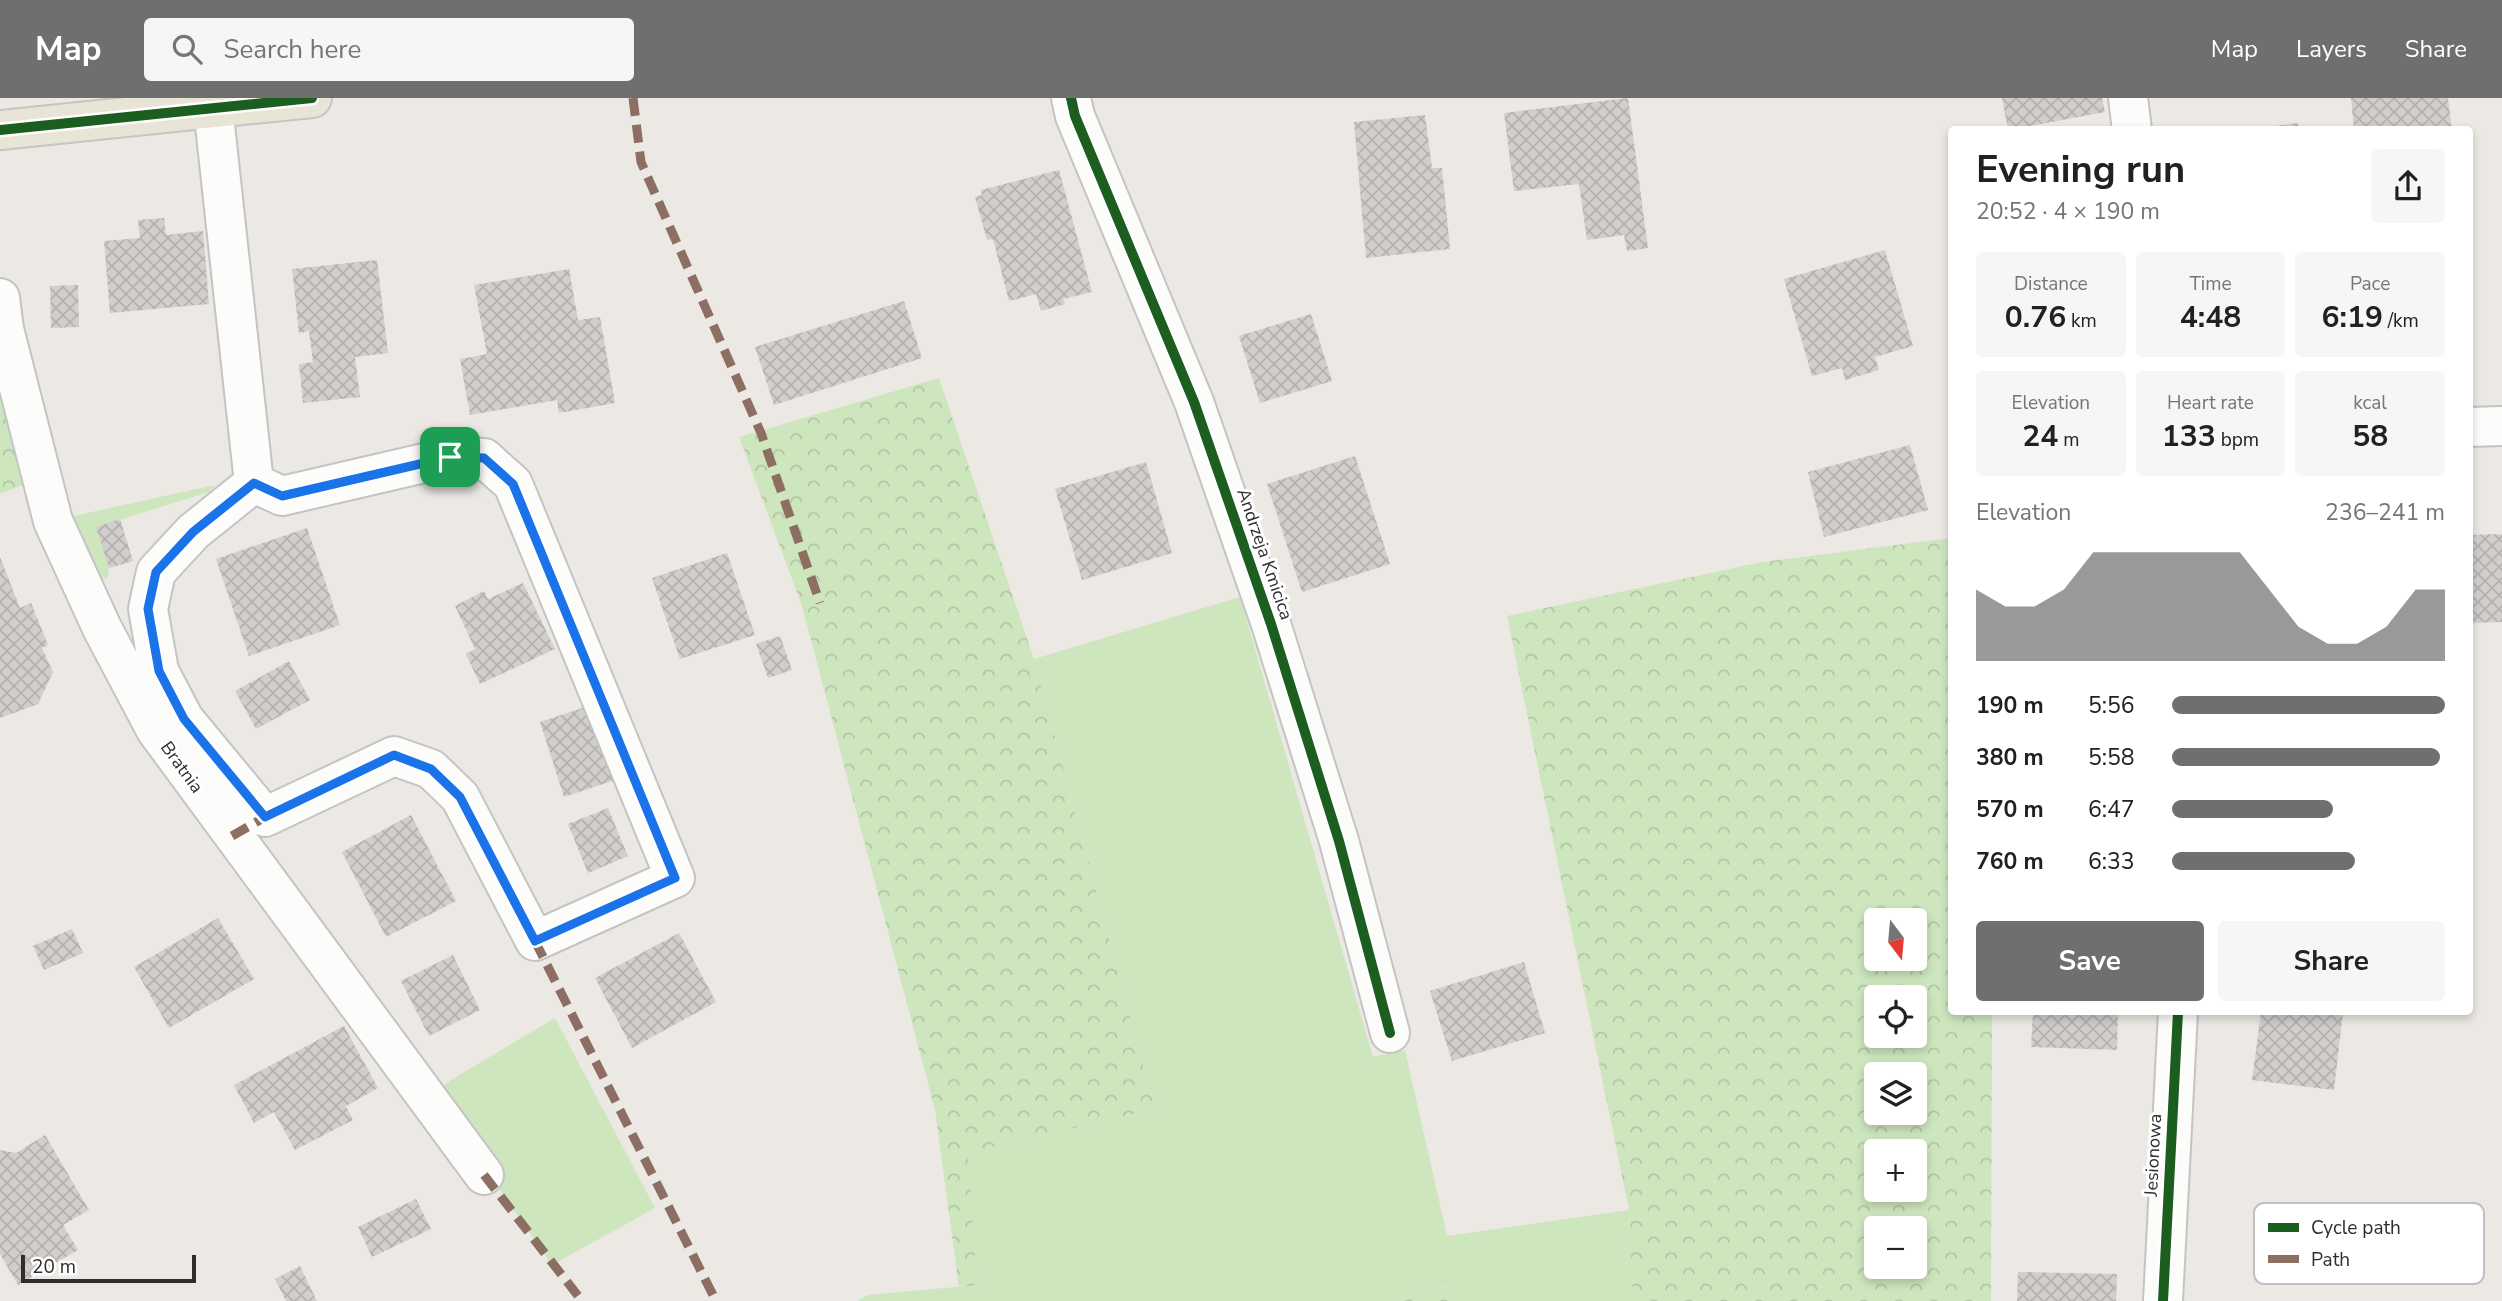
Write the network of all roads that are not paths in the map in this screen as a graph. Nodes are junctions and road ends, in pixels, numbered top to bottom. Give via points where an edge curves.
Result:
1 (312, 98) edge
2 (1071, 98) edge
3 (2128, 98) edge
4 (213, 107) junction
5 (2132, 126) edge
6 (0, 130) edge
7 (0, 298) edge
8 (2502, 426) edge
9 (2473, 427) edge
10 (254, 483) junction
11 (2178, 1015) edge
12 (1390, 1033) dead end
13 (484, 1175) dead end
14 (2162, 1301) edge

1 - 4 main road
2 - 12 street, Andrzeja Kmicica via 1194,401 1339,841
3 - 5 street
4 - 6 main road
4 - 10 street
7 - 13 street, Bratnia via 53,521 156,730
8 - 9 street
10 - 10 street via 193,532 156,572 148,609 159,671 184,719 265,817 394,755 431,769 460,797 535,941 675,878 513,484 484,458 450,457 282,496
11 - 14 street, Jesionowa

